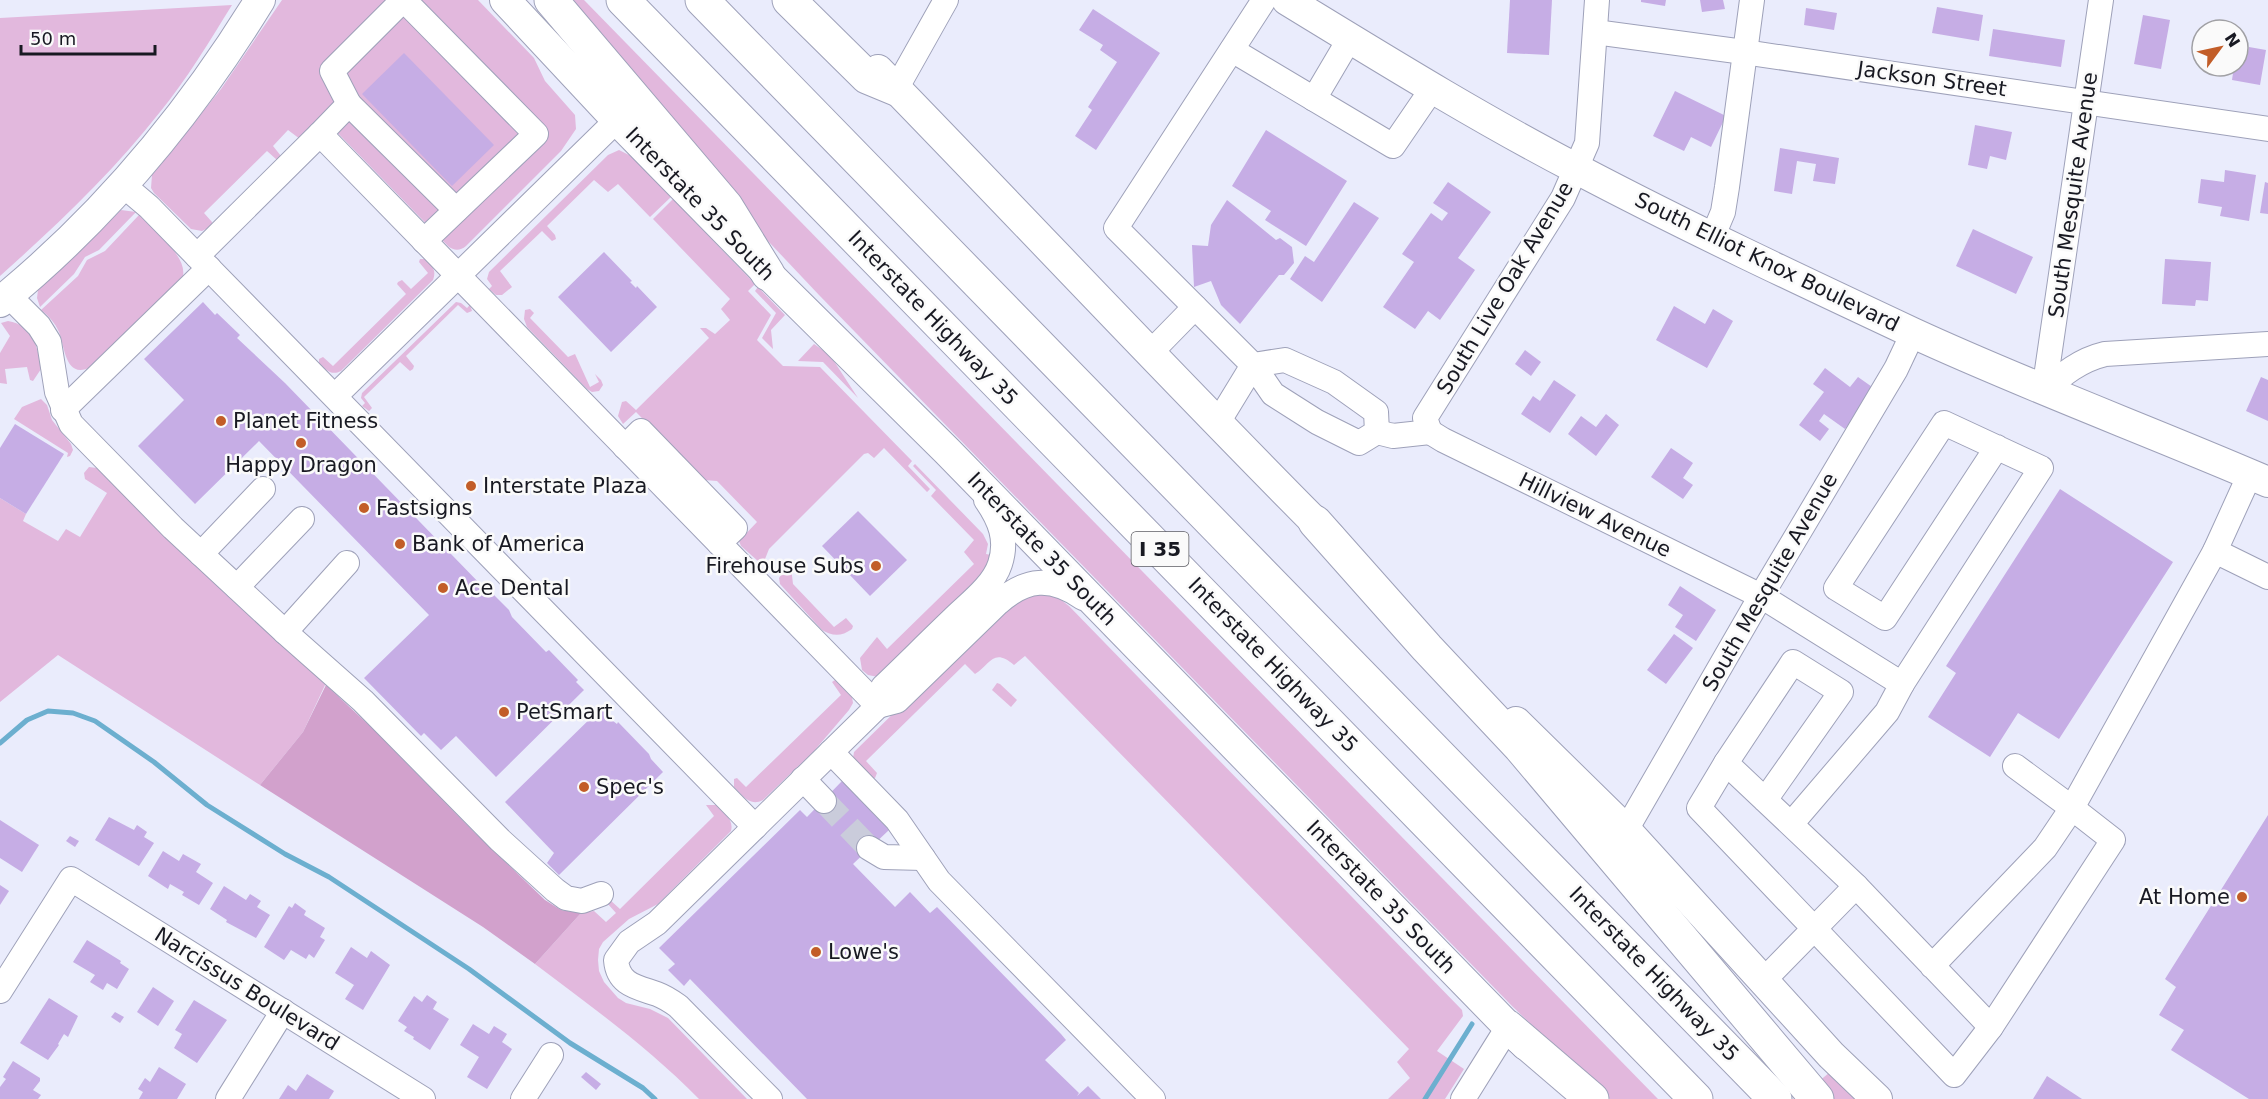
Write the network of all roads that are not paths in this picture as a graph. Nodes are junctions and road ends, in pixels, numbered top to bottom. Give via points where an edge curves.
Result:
1 (260, 0) edge
2 (403, 0) edge
3 (505, 0) edge
4 (551, 0) edge
5 (623, 0) edge
6 (702, 0) edge
7 (789, 0) edge
8 (810, 0) edge
9 (1264, 0) edge
10 (1287, 0) edge
11 (1597, 0) edge
12 (1752, 0) edge
13 (2101, 0) edge
14 (941, 2) edge
15 (1595, 32) junction
16 (1350, 38) junction
17 (1232, 50) junction
18 (1744, 51) junction
19 (896, 89) junction
20 (1432, 89) junction
21 (1314, 99) junction
22 (2087, 102) junction
23 (349, 104) junction
24 (617, 120) junction
25 (2268, 129) edge
26 (320, 134) junction
27 (1575, 168) junction
28 (123, 185) junction
29 (456, 210) junction
30 (1712, 238) junction
31 (424, 241) junction
32 (203, 262) junction
33 (768, 274) junction
34 (458, 276) junction
35 (4, 299) edge
36 (1195, 307) junction
37 (1913, 333) junction
38 (2268, 344) edge
39 (1151, 352) junction
40 (1253, 365) junction
41 (2044, 391) junction
42 (334, 396) junction
43 (63, 410) junction
44 (1217, 424) junction
45 (1377, 432) junction
46 (1430, 432) junction
47 (1997, 447) junction
48 (947, 451) junction
49 (2259, 478) edge
50 (263, 489) dead end
51 (302, 519) dead end
52 (1315, 522) junction
53 (2215, 551) junction
54 (201, 554) junction
55 (347, 563) dead end
56 (2268, 577) edge
57 (237, 587) junction
58 (1761, 596) junction
59 (1114, 623) junction
60 (285, 632) junction
61 (1902, 684) junction
62 (878, 706) junction
63 (831, 752) junction
64 (1726, 763) junction
65 (2015, 766) dead end
66 (803, 779) junction
67 (1765, 800) junction
68 (824, 801) tunnel mouth
69 (2072, 808) junction
70 (1792, 823) junction
71 (755, 827) junction
72 (1626, 830) junction
73 (870, 848) tunnel mouth
74 (923, 858) junction
75 (1856, 886) junction
76 (601, 894) dead end
77 (1814, 928) junction
78 (1932, 966) junction
79 (1763, 981) junction
80 (0, 991) edge
81 (283, 1011) junction
82 (1508, 1027) junction
83 (1991, 1027) junction
84 (551, 1055) dead end
85 (228, 1099) edge
86 (423, 1099) edge
87 (523, 1099) edge
88 (770, 1099) edge
89 (1153, 1099) edge
90 (1463, 1099) edge
91 (1579, 1099) edge
92 (1592, 1099) edge
93 (1696, 1099) edge
94 (1775, 1099) edge
95 (1817, 1099) edge
96 (1877, 1099) edge

1 - 28 main road via 200,90
2 - 23 street via 332,71
2 - 29 street via 536,134
3 - 24 main road, Interstate 35 South
4 - 33 highway via 726,206
5 - 93 highway, Interstate Highway 35 / I 35
6 - 94 highway, Interstate Highway 35 / I 35
7 - 19 highway via 867,77
8 - 19 main road
9 - 17 street
10 - 16 main road, South Elliot Knox Boulevard
11 - 15 street, South Live Oak Avenue
12 - 18 street
13 - 22 street, South Mesquite Avenue
14 - 19 street
15 - 18 street, Jackson Street
15 - 27 street, South Live Oak Avenue via 1587,143
16 - 20 main road, South Elliot Knox Boulevard
16 - 21 street
17 - 21 street
17 - 36 street via 1116,228
18 - 22 street, Jackson Street
18 - 30 street via 1723,212
19 - 39 main road
20 - 21 street via 1393,146
20 - 27 main road, South Elliot Knox Boulevard
22 - 25 street, Jackson Street
22 - 41 street, South Mesquite Avenue
23 - 26 street
23 - 29 street
24 - 33 main road, Interstate 35 South
24 - 34 street
26 - 31 street
26 - 32 street
27 - 30 main road, South Elliot Knox Boulevard
27 - 46 street, South Live Oak Avenue via 1563,198 1425,418
28 - 32 street
28 - 35 main road via 65,245
29 - 31 street
30 - 37 main road, South Elliot Knox Boulevard
31 - 34 street
32 - 42 street
32 - 43 street
33 - 48 main road, Interstate 35 South
34 - 42 street
34 - 62 street
35 - 43 street via 39,326 49,342
36 - 39 street
36 - 40 street
37 - 41 main road, South Elliot Knox Boulevard
37 - 58 street, South Mesquite Avenue via 1896,369
38 - 41 street via 2105,354 2075,365
39 - 44 main road
40 - 44 street
40 - 45 street via 1273,394 1317,422 1359,443
40 - 45 street via 1285,360 1334,382 1376,412
41 - 49 main road, South Elliot Knox Boulevard
42 - 71 street
43 - 54 street via 73,426
44 - 52 main road
45 - 46 street via 1393,436
46 - 58 street, Hillview Avenue
47 - 47 street via 1944,423 1836,588 1885,618
47 - 61 street via 2041,468
48 - 59 main road, Interstate 35 South
48 - 62 street via 999,521 1004,539 1001,562 984,589 883,687
49 - 53 street
50 - 54 street
51 - 57 street
52 - 72 main road
52 - 95 highway via 1520,747
53 - 56 street
53 - 69 street
54 - 57 street
55 - 60 street
57 - 60 street
58 - 61 street, Hillview Avenue
58 - 72 street, South Mesquite Avenue
59 - 62 street via 1062,585 1029,584 998,603 897,701
59 - 82 main road, Interstate 35 South
60 - 76 street via 363,701 500,840 560,894 582,901
61 - 70 street via 1887,712
62 - 63 street
63 - 66 street
63 - 74 street via 897,820
64 - 67 street
64 - 67 street via 1793,662 1841,692
64 - 77 street via 1699,808
65 - 69 street
66 - 68 street
66 - 71 street
67 - 70 street
69 - 78 street via 2045,848
69 - 83 street via 2113,840
70 - 75 street
71 - 88 street via 657,923 629,942 616,960 626,982 678,1006
72 - 79 main road
73 - 74 street via 884,857
74 - 89 street via 939,881
75 - 77 street
75 - 78 street
77 - 79 street
77 - 83 street via 1954,1075
78 - 83 street
79 - 96 main road
80 - 81 street, Narcissus Boulevard via 71,879
81 - 85 street
81 - 86 street, Narcissus Boulevard
82 - 90 street
82 - 91 main road, Interstate 35 South
82 - 92 highway
84 - 87 street

